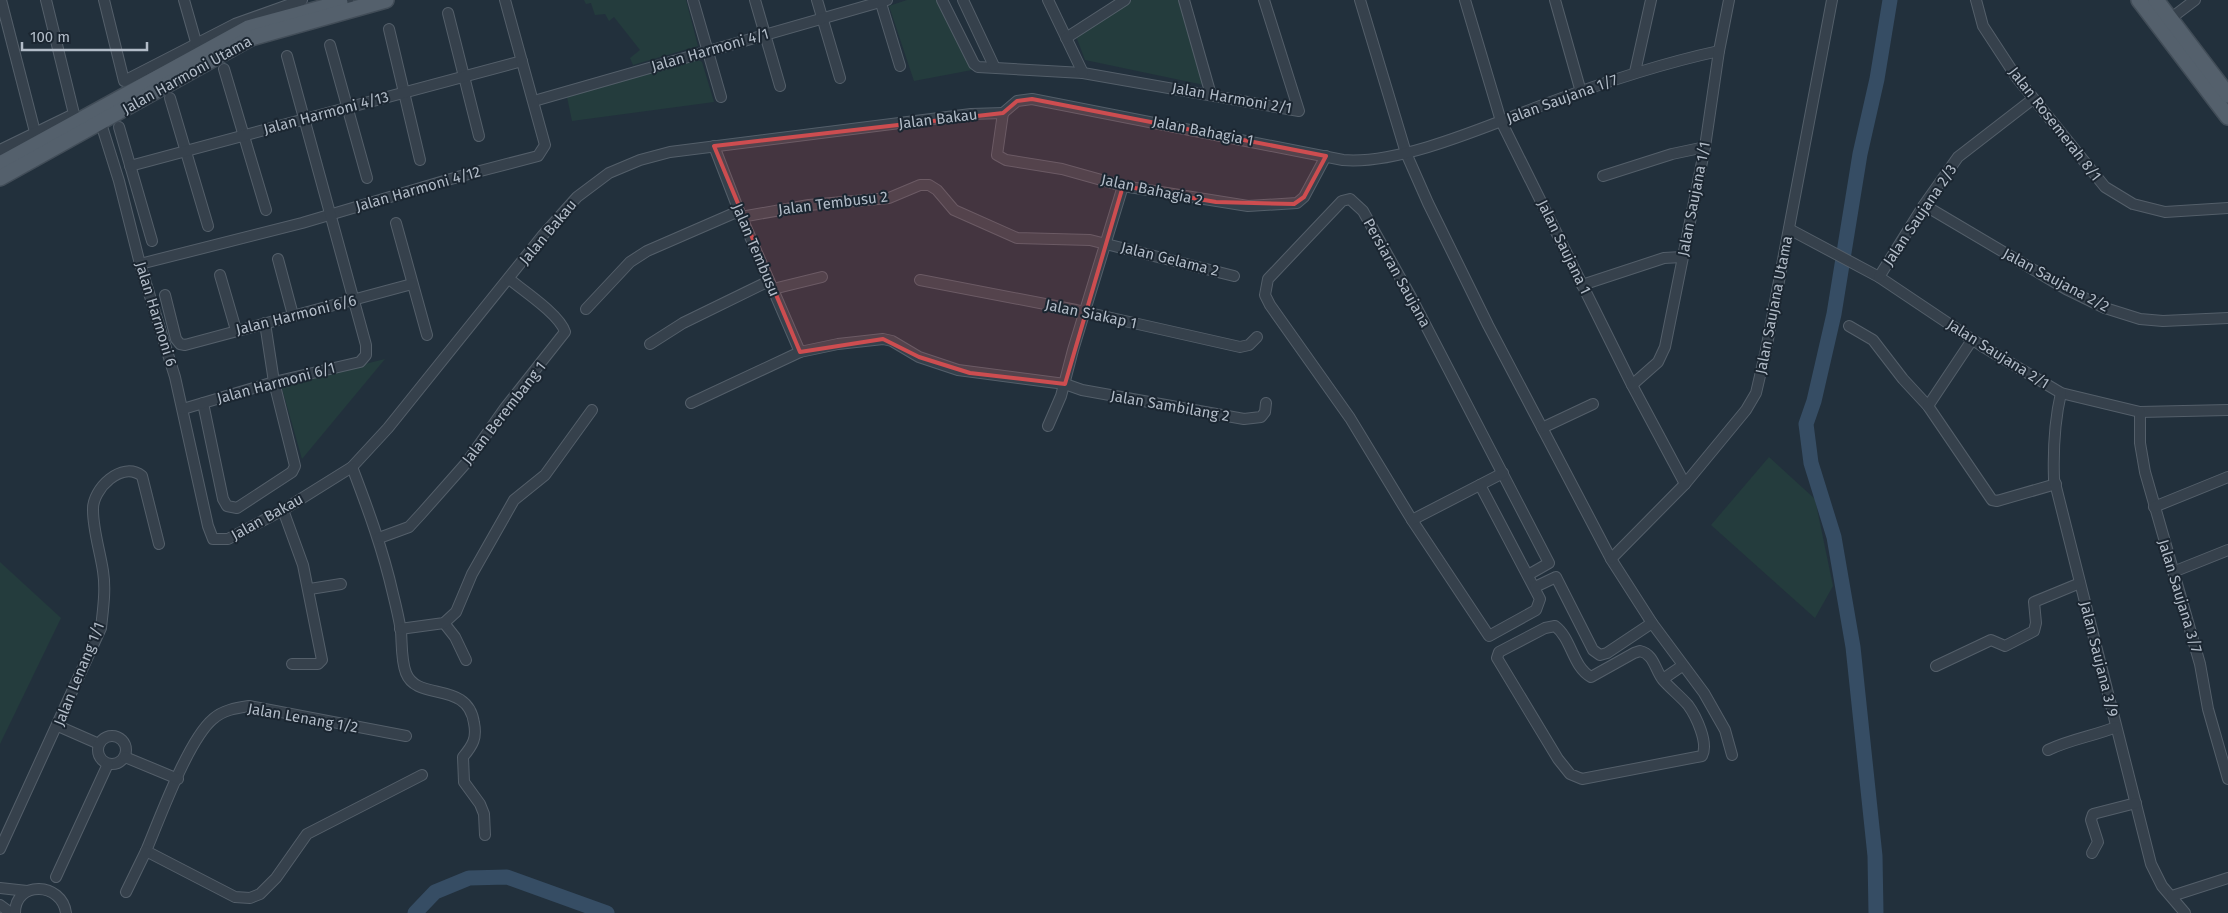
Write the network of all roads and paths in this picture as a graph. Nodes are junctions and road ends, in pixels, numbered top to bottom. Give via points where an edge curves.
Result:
1 (1, 0) edge
2 (46, 0) edge
3 (104, 0) edge
4 (184, 0) edge
5 (302, 0) edge
6 (349, 0) edge
7 (386, 0) edge
8 (506, 0) edge
9 (693, 0) edge
10 (756, 0) edge
11 (817, 0) edge
12 (942, 0) edge
13 (963, 0) edge
14 (1048, 0) edge
15 (1125, 0) edge
16 (1184, 0) edge
17 (1264, 0) edge
18 (1360, 0) edge
19 (1465, 0) edge
20 (1555, 0) edge
21 (1651, 0) edge
22 (1729, 0) edge
23 (1832, 0) edge
24 (1976, 0) edge
25 (2139, 0) edge
26 (2195, 0) edge
27 (883, 1) edge
28 (273, 4) edge
29 (2158, 5) edge
30 (448, 13) dead end
31 (822, 18) junction
32 (2165, 23) junction
33 (389, 29) dead end
34 (765, 34) junction
35 (1066, 38) junction
36 (196, 42) junction
37 (330, 45) dead end
38 (708, 51) junction
39 (1719, 51) junction
40 (287, 56) dead end
41 (522, 60) junction
42 (900, 66) dead end
43 (994, 66) junction
44 (224, 69) dead end
45 (1635, 72) junction
46 (1083, 73) junction
47 (464, 76) junction
48 (840, 78) dead end
49 (780, 86) dead end
50 (406, 92) junction
51 (1581, 92) junction
52 (1211, 95) junction
53 (2228, 95) edge
54 (720, 97) dead end
55 (170, 98) dead end
56 (2033, 99) junction
57 (534, 101) junction
58 (348, 108) junction
59 (1003, 113) junction
60 (99, 117) junction
61 (2228, 117) edge
62 (305, 119) junction
63 (1502, 121) junction
64 (119, 127) dead end
65 (35, 132) junction
66 (243, 136) junction
67 (479, 136) dead end
68 (714, 146) junction
69 (1705, 147) junction
70 (0, 150) edge
71 (186, 151) junction
72 (1406, 153) junction
73 (1326, 156) junction
74 (420, 160) dead end
75 (0, 164) edge
76 (130, 166) junction
77 (1603, 176) dead end
78 (0, 178) edge
79 (367, 178) dead end
80 (1123, 186) junction
81 (1924, 205) junction
82 (2228, 208) edge
83 (266, 210) dead end
84 (737, 213) junction
85 (331, 215) junction
86 (396, 223) dead end
87 (208, 226) dead end
88 (1789, 229) junction
89 (152, 241) dead end
90 (1105, 243) junction
91 (1682, 257) junction
92 (278, 259) dead end
93 (140, 264) junction
94 (220, 275) dead end
95 (1234, 276) dead end
96 (510, 277) junction
97 (822, 277) dead end
98 (1879, 277) junction
99 (920, 280) dead end
100 (412, 284) junction
101 (767, 284) junction
102 (1582, 285) junction
103 (165, 295) dead end
104 (353, 300) junction
105 (586, 309) dead end
106 (1084, 312) junction
107 (293, 315) junction
108 (2228, 318) edge
109 (265, 323) junction
110 (1849, 326) dead end
111 (236, 330) junction
112 (427, 335) dead end
113 (1257, 337) dead end
114 (1972, 340) junction
115 (650, 344) dead end
116 (795, 355) junction
117 (1637, 381) junction
118 (274, 382) junction
119 (1057, 383) junction
120 (2061, 393) junction
121 (692, 402) dead end
122 (203, 403) junction
123 (1266, 403) dead end
124 (1593, 404) dead end
125 (1928, 406) junction
126 (183, 409) junction
127 (592, 410) dead end
128 (2228, 410) edge
129 (2140, 412) junction
130 (1048, 426) dead end
131 (1542, 428) junction
132 (352, 467) junction
133 (1503, 473) junction
134 (2228, 477) edge
135 (1682, 478) junction
136 (2056, 484) junction
137 (1480, 485) junction
138 (2154, 506) junction
139 (283, 510) junction
140 (206, 519) joint
141 (1412, 520) junction
142 (379, 538) junction
143 (159, 544) dead end
144 (2228, 550) edge
145 (1611, 559) junction
146 (2173, 572) junction
147 (1528, 575) junction
148 (2080, 583) junction
149 (341, 584) dead end
150 (1535, 587) junction
151 (310, 589) junction
152 (399, 623) junction
153 (444, 623) junction
154 (1652, 623) junction
155 (466, 660) dead end
156 (292, 664) dead end
157 (1682, 666) junction
158 (1936, 666) dead end
159 (1663, 679) junction
160 (58, 726) junction
161 (2116, 727) junction
162 (406, 736) dead end
163 (99, 744) junction
164 (2048, 750) dead end
165 (1732, 755) dead end
166 (125, 757) junction
167 (108, 764) junction
168 (422, 775) dead end
169 (178, 779) junction
170 (2228, 779) edge
171 (2136, 803) junction
172 (485, 835) dead end
173 (0, 849) edge
174 (146, 851) junction
175 (2092, 853) dead end
176 (56, 877) junction
177 (2228, 878) edge
178 (0, 888) edge
179 (40, 888) junction
180 (28, 891) junction
181 (126, 892) dead end
182 (57, 894) junction
183 (2172, 896) junction
184 (0, 905) edge
185 (10, 913) edge
186 (15, 913) edge
187 (66, 913) edge
188 (2186, 913) edge

1 - 65 street
2 - 65 street via 74,114
3 - 36 street via 124,81
4 - 36 street
5 - 28 street
6 - 60 main road, Jalan Harmoni Utama via 248,28
7 - 60 main road, Jalan Harmoni Utama via 252,38
8 - 41 street, Jalan Harmoni 4/12
9 - 38 street
10 - 34 street
11 - 31 street
12 - 43 street, Jalan Harmoni 2/1 via 974,64 978,67
13 - 43 street
14 - 35 street
15 - 35 street
16 - 52 street
17 - 52 street, Jalan Harmoni 2/1 via 1299,110
18 - 72 street
19 - 63 street, Jalan Saujana 1
20 - 51 street
21 - 45 street
22 - 39 street, Jalan Saujana 1/1
23 - 88 street, Jalan Saujana Utama
24 - 56 street, Jalan Rosemerah 8/1 via 1984,26
25 - 29 main road
26 - 32 street
27 - 31 street, Jalan Harmoni 4/1
27 - 42 street
28 - 36 street
29 - 32 main road
30 - 47 street
31 - 34 street, Jalan Harmoni 4/1
31 - 48 street
32 - 53 main road
32 - 61 main road
33 - 50 street
34 - 38 street, Jalan Harmoni 4/1
34 - 49 street
35 - 46 street
37 - 58 street
38 - 54 street
38 - 57 street, Jalan Harmoni 4/1
39 - 45 street, Jalan Saujana 1/7
39 - 69 street, Jalan Saujana 1/1
40 - 62 street
41 - 47 street, Jalan Harmoni 4/13
41 - 57 street, Jalan Harmoni 4/12
43 - 46 street, Jalan Harmoni 2/1
44 - 66 street
45 - 51 street, Jalan Saujana 1/7
46 - 52 street, Jalan Harmoni 2/1
47 - 50 street, Jalan Harmoni 4/13
47 - 67 street
50 - 58 street, Jalan Harmoni 4/13
50 - 74 street
51 - 63 street, Jalan Saujana 1/7
55 - 71 street
56 - 81 street, Jalan Saujana 2/3 via 1961,155
56 - 82 street, Jalan Rosemerah 8/1 via 2094,176 2118,197 2165,212
57 - 85 street, Jalan Harmoni 4/12 via 545,146 538,156
58 - 62 street, Jalan Harmoni 4/13
58 - 79 street
59 - 68 street, Jalan Bakau via 971,114
59 - 73 street, Jalan Bahagia 1 via 1018,101 1032,99
59 - 80 street, Jalan Bahagia 2 via 997,155 1006,160 1062,169
60 - 75 main road, Jalan Harmoni Utama
60 - 78 main road, Jalan Harmoni Utama
60 - 93 street, Jalan Harmoni 6
62 - 66 street, Jalan Harmoni 4/13
62 - 85 street
63 - 72 street, Jalan Saujana 1/7
63 - 102 street, Jalan Saujana 1
64 - 76 street
65 - 70 street
66 - 71 street, Jalan Harmoni 4/13
66 - 83 street
68 - 84 street, Jalan Tembusu
68 - 96 street, Jalan Bakau via 670,152 608,174 577,197
69 - 77 street
69 - 91 street, Jalan Saujana 1/1
71 - 76 street, Jalan Harmoni 4/13
71 - 87 street
72 - 73 street, Jalan Bahagia 1 via 1363,161
72 - 131 street via 1432,212
73 - 80 street, Jalan Bahagia 2 via 1304,197 1294,204 1232,204
76 - 89 street
80 - 90 street
81 - 98 street, Jalan Saujana 2/3
81 - 108 street, Jalan Saujana 2/2 via 2066,289 2105,308 2140,319 2163,321
84 - 90 street, Jalan Tembusu 2 via 889,198 920,185 928,185 954,210 1017,238
84 - 101 street, Jalan Tembusu
84 - 105 street, Jalan Tembusu 2 via 641,254
85 - 93 street, Jalan Harmoni 4/12
85 - 104 street
86 - 100 street
88 - 98 street, Jalan Saujana 2/1
88 - 135 street, Jalan Saujana Utama via 1756,393 1746,410
90 - 95 street, Jalan Gelama 2
90 - 106 street
91 - 102 street via 1664,258
91 - 117 street, Jalan Saujana 1/1 via 1666,347 1658,362
92 - 107 street
93 - 126 street, Jalan Harmoni 6
94 - 111 street
96 - 132 street, Jalan Bakau via 388,428
96 - 142 street, Jalan Berembang 1 via 561,324 565,332 467,462 421,514 409,527
97 - 101 street
98 - 114 street, Jalan Saujana 2/1
99 - 106 street, Jalan Siakap 1
100 - 104 street, Jalan Harmoni 6/6
100 - 112 street
101 - 115 street via 683,323
101 - 116 street, Jalan Tembusu
102 - 117 street, Jalan Saujana 1
103 - 111 street, Jalan Harmoni 6/6 via 180,344
104 - 107 street, Jalan Harmoni 6/6
104 - 118 street, Jalan Harmoni 6/1 via 366,345 366,355 360,362
106 - 113 street, Jalan Siakap 1 via 1240,347 1249,345
106 - 119 street
107 - 109 street, Jalan Harmoni 6/6
109 - 111 street, Jalan Harmoni 6/6
109 - 118 street
110 - 125 street via 1873,340 1902,380
114 - 120 street, Jalan Saujana 2/1
114 - 125 street
116 - 119 street via 838,344 883,338 919,357 958,370
116 - 121 street
117 - 135 street, Jalan Saujana 1
118 - 122 street, Jalan Harmoni 6/1
118 - 122 street via 295,466 292,472 237,508 227,506 221,490
119 - 123 street, Jalan Sambilang 2 via 1244,419 1261,417
119 - 130 street
120 - 129 street, Jalan Saujana 2/1
120 - 136 street, Jalan Saujana 3/9 via 2052,441
122 - 126 street, Jalan Harmoni 6/1
124 - 131 street
125 - 136 street via 1992,500
126 - 140 street, Jalan Harmoni 6
127 - 153 street via 545,475 514,500 472,574 456,612
128 - 129 street, Jalan Saujana 2/1
129 - 138 street, Jalan Saujana 3/7 via 2140,443
131 - 145 street
132 - 139 street, Jalan Bakau
132 - 142 street
133 - 137 street
133 - 141 street, Persiaran Saujana via 1362,211 1350,199 1342,201 1268,279 1265,295 1350,418
133 - 147 street, Persiaran Saujana via 1549,564
134 - 138 street
135 - 145 street, Jalan Saujana Utama
136 - 148 street, Jalan Saujana 3/9
137 - 141 street
137 - 147 street
138 - 146 street, Jalan Saujana 3/7
139 - 140 street, Jalan Bakau via 228,539 214,539
139 - 151 street
141 - 150 street, Persiaran Saujana via 1489,636 1536,610 1540,599
142 - 152 street
143 - 160 street, Jalan Lenang 1/1 via 142,476 131,470 110,479 99,491 93,510 104,572 101,628
144 - 146 street
145 - 154 street
146 - 170 street, Jalan Saujana 3/7
147 - 150 street
148 - 158 street via 2034,602 2036,623 2028,635 2005,646 1991,640
148 - 161 street, Jalan Saujana 3/9
149 - 151 street
150 - 154 street via 1556,577 1593,650 1600,654 1607,653
151 - 156 street via 322,660 318,664
152 - 153 street
152 - 172 street via 406,674 412,681 460,698 472,711 476,735 475,742 463,757 464,782 484,814
153 - 155 street
154 - 157 street
157 - 159 street
157 - 165 street via 1704,693 1726,730
159 - 159 street via 1650,656 1640,651 1591,677 1583,672 1562,631 1556,626 1545,628 1500,652 1498,658 1558,759 1570,774 1582,779 1702,756 1704,743 1693,713
160 - 163 street
160 - 173 street, Jalan Lenang 1/1
161 - 164 street via 2068,740
161 - 171 street, Jalan Saujana 3/9
162 - 169 street, Jalan Lenang 1/2 via 249,706 232,708 214,718 198,734
163 - 166 street via 105,738 118,737 125,744
163 - 167 street via 98,754
166 - 167 street via 118,763
166 - 169 street
167 - 176 street
168 - 174 street via 307,834 276,878 260,894 250,898 236,898
169 - 174 street, Jalan Lenang 1/2
171 - 175 street via 2093,814 2091,820 2098,842
171 - 183 street, Jalan Saujana 3/9 via 2151,864 2162,886
174 - 181 street, Jalan Lenang 1/2
176 - 179 street
176 - 182 street
177 - 183 street
178 - 180 street
179 - 180 street
179 - 182 street
180 - 186 street via 18,901
182 - 187 street
183 - 188 street, Jalan Saujana 3/9
184 - 185 street

